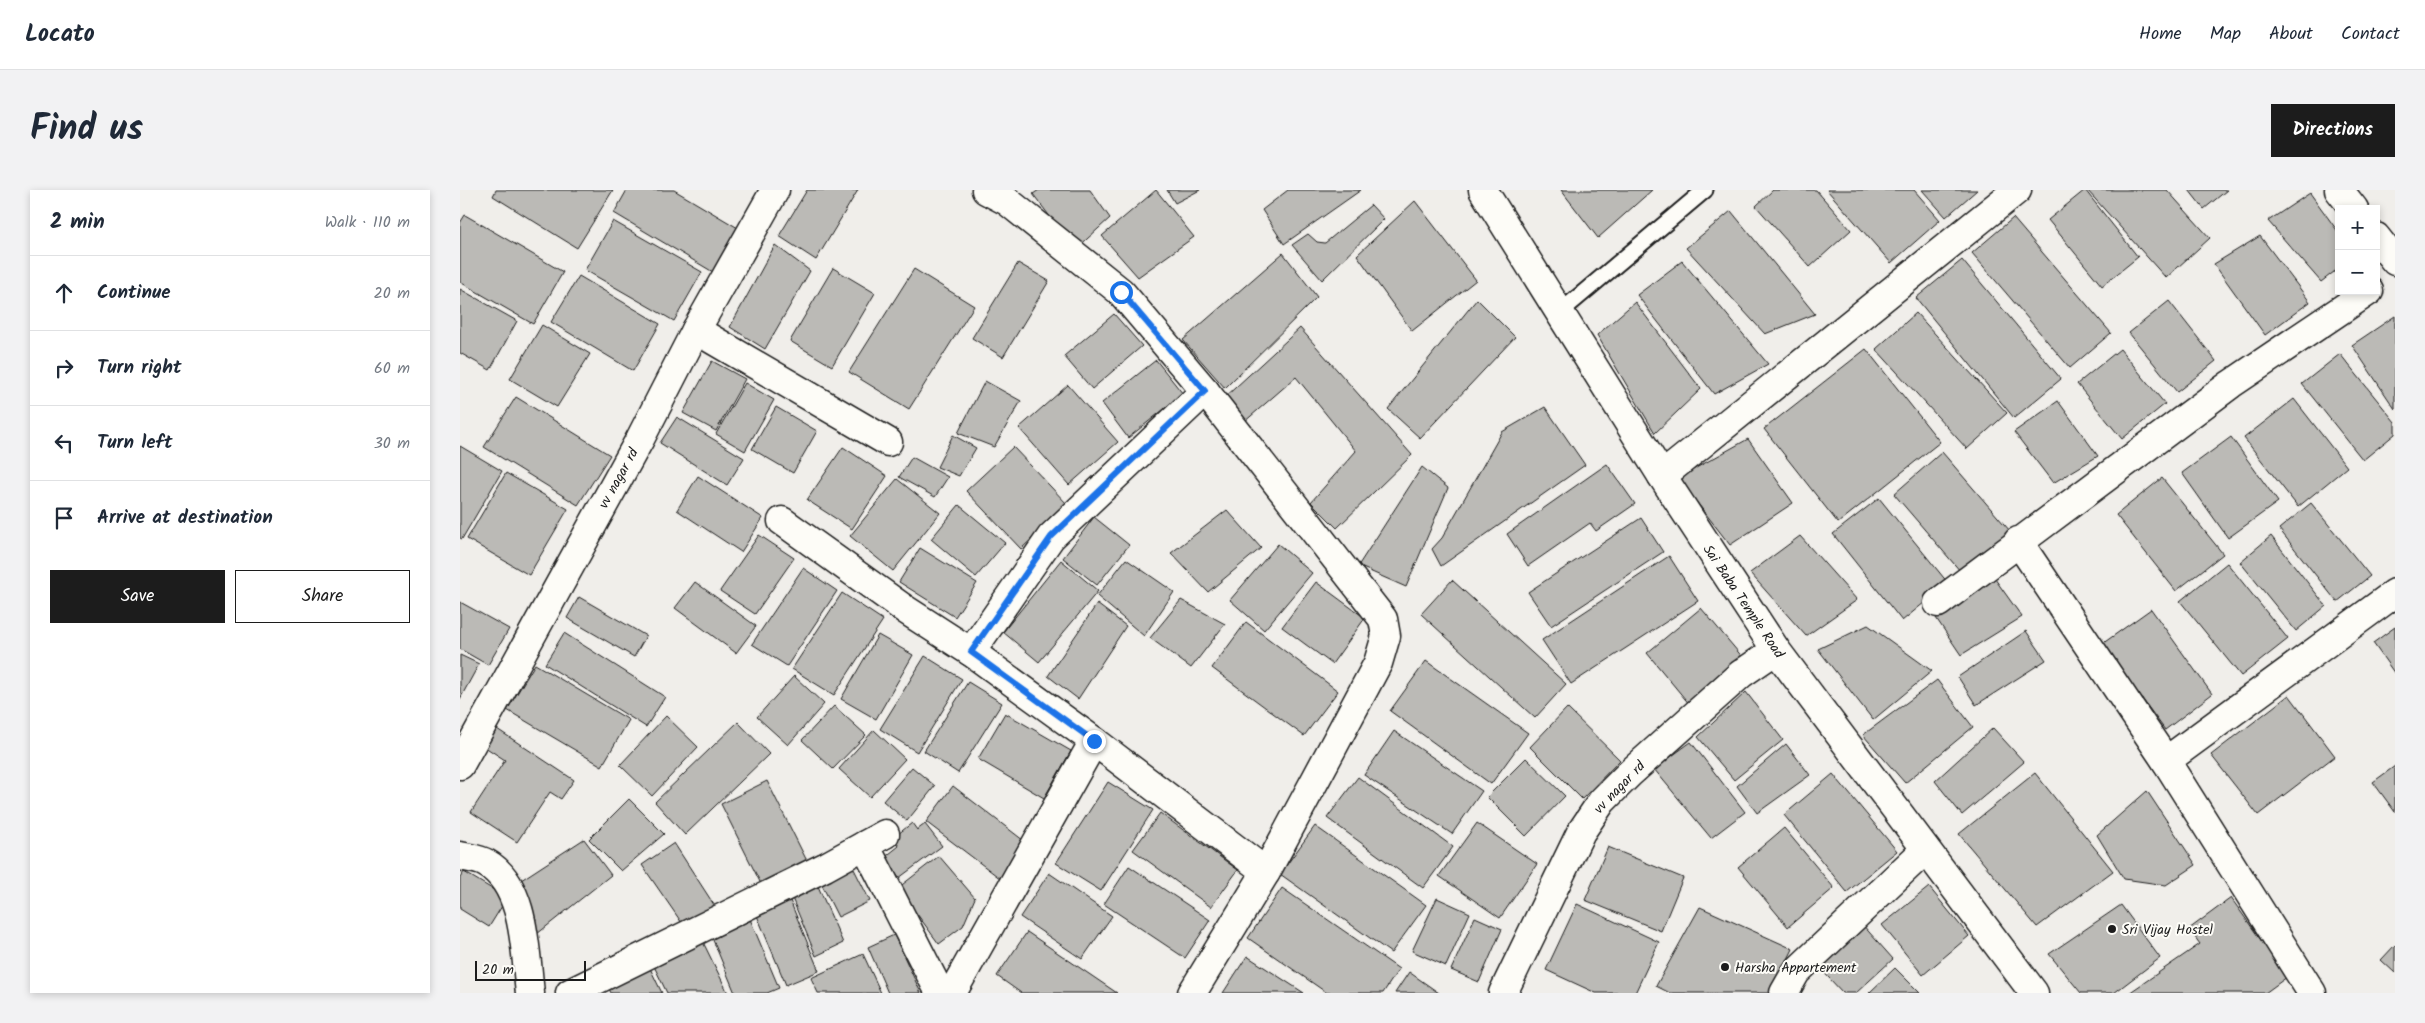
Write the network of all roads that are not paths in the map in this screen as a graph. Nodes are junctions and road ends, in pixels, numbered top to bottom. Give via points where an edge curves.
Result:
1 (774, 190) edge
2 (1483, 190) edge
3 (1705, 190) edge
4 (2017, 190) edge
5 (2340, 190) edge
6 (1005, 194) edge
7 (2351, 205) edge
8 (2380, 242) edge
9 (2395, 261) edge
10 (2395, 274) edge
11 (2380, 284) edge
12 (2363, 295) edge
13 (1558, 314) junction
14 (696, 330) junction
15 (1205, 391) junction
16 (888, 442) dead end
17 (1662, 476) junction
18 (782, 521) dead end
19 (2018, 541) junction
20 (2395, 593) edge
21 (1938, 603) dead end
22 (1776, 650) junction
23 (971, 652) junction
24 (1094, 741) junction
25 (2166, 760) junction
26 (460, 765) edge
27 (1925, 850) junction
28 (460, 856) edge
29 (1266, 872) junction
30 (530, 993) edge
31 (570, 993) edge
32 (940, 993) edge
33 (952, 993) edge
34 (1192, 993) edge
35 (1503, 993) edge
36 (1784, 993) edge
37 (2034, 993) edge
38 (2312, 993) edge

1 - 14 street, vv nagar rd
2 - 13 street, Sai Baba Temple Road
3 - 13 lane
4 - 17 street
5 - 7 street
6 - 15 street via 1121,292
8 - 9 street
10 - 11 street
12 - 19 street via 2231,384
13 - 17 street, Sai Baba Temple Road
14 - 16 street
14 - 26 street, vv nagar rd via 640,439
15 - 23 street via 1051,537
15 - 29 street via 1384,619 1386,636 1378,663
17 - 22 street, Sai Baba Temple Road
18 - 23 street via 906,610
19 - 21 street
19 - 25 street
20 - 25 street
22 - 27 street, Sai Baba Temple Road
22 - 35 street, vv nagar rd via 1741,674 1602,801 1581,832
23 - 24 street
24 - 29 street
24 - 33 street
25 - 38 street
27 - 36 street via 1796,972
27 - 37 street, Sai Baba Temple Road
28 - 30 street via 486,862 500,874 517,900
29 - 34 street
31 - 32 street via 875,839

